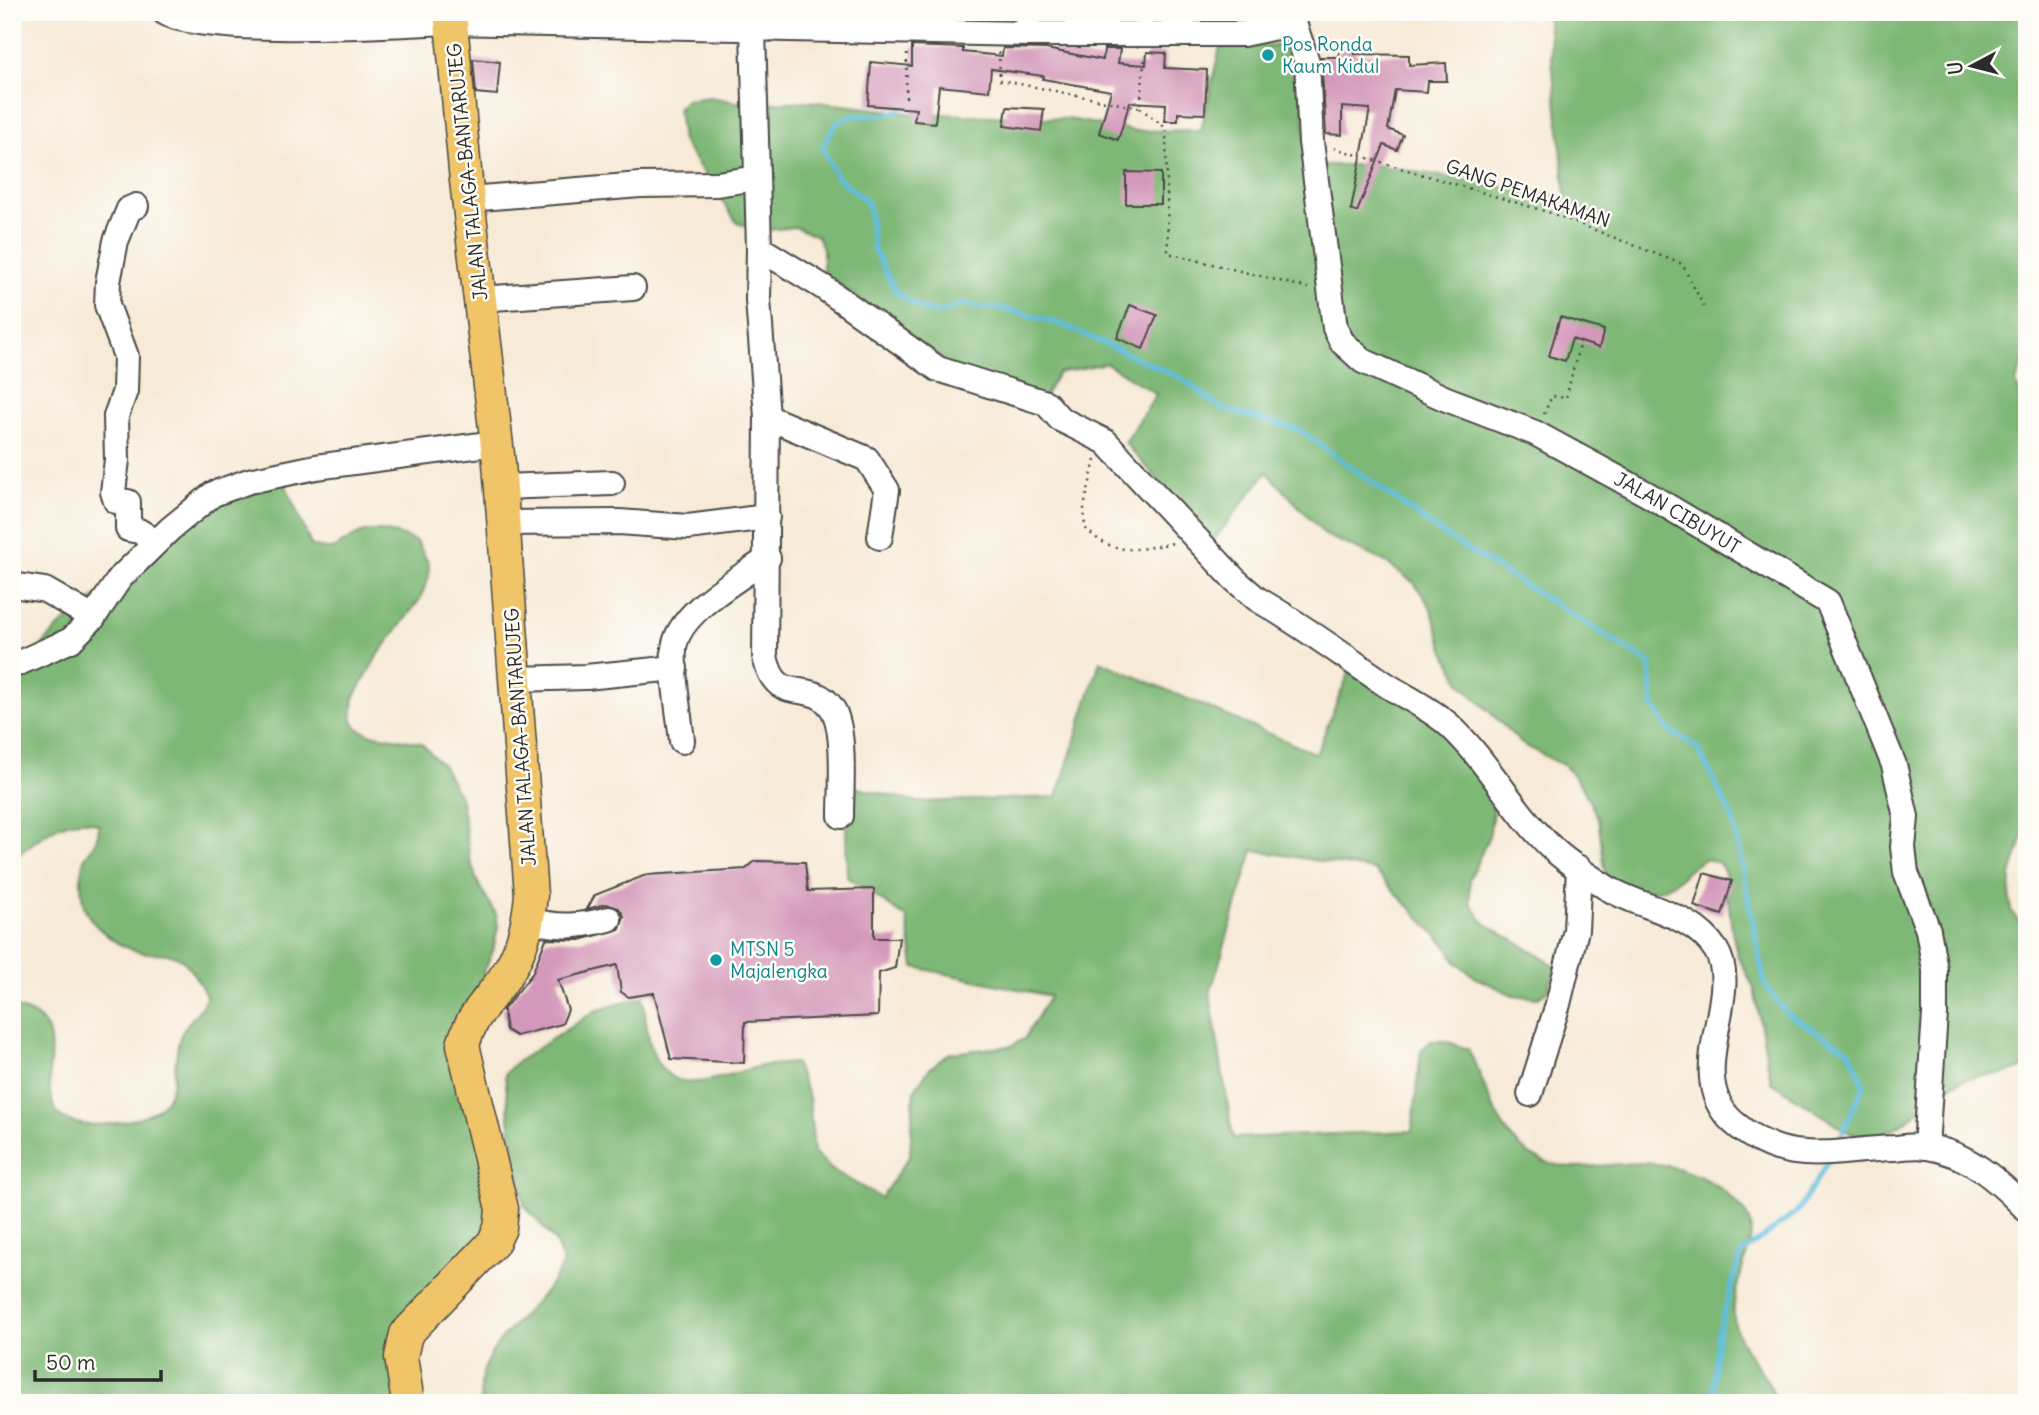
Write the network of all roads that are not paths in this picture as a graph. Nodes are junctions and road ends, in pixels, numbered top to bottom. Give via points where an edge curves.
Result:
1 (164, 12) edge
2 (1294, 15) edge
3 (451, 17) edge
4 (337, 19) edge
5 (738, 23) edge
6 (1027, 23) edge
7 (757, 178) junction
8 (468, 199) junction
9 (136, 206) dead end
10 (759, 248) junction
11 (633, 288) dead end
12 (480, 299) junction
13 (767, 417) junction
14 (496, 443) junction
15 (612, 483) dead end
16 (501, 486) junction
17 (767, 517) junction
18 (504, 523) junction
19 (880, 537) dead end
20 (156, 542) junction
21 (768, 558) junction
22 (12, 586) edge
23 (93, 618) junction
24 (12, 666) edge
25 (675, 668) junction
26 (516, 679) junction
27 (682, 741) dead end
28 (841, 816) dead end
29 (1579, 868) junction
30 (609, 919) dead end
31 (528, 920) junction
32 (1530, 1094) dead end
33 (1926, 1147) junction
34 (2027, 1210) edge
35 (408, 1403) edge

1 - 4 street via 202,24
2 - 6 street via 1265,32 1249,34 1146,34
2 - 33 street, JALAN CIBUYUT via 1307,62 1311,142 1335,328 1342,342 1363,361 1535,433 1828,602 1894,765 1906,817 1906,873 1928,930 1935,970
3 - 4 street
3 - 5 street
3 - 8 main road, JALAN TALAGA-BANTARUJEG
5 - 6 street via 999,33
5 - 7 street
7 - 8 street
7 - 10 street
8 - 12 main road, JALAN TALAGA-BANTARUJEG
9 - 20 street via 129,209 116,241 108,282 107,305 126,356 125,391 116,416 113,492 116,501 128,502 128,530
10 - 13 street
10 - 29 street via 823,287 938,369 1046,403 1060,419 1106,442 1257,599 1447,724 1551,847
11 - 12 street
12 - 14 main road, JALAN TALAGA-BANTARUJEG
13 - 17 street
13 - 19 street via 867,459 887,490
14 - 16 main road, JALAN TALAGA-BANTARUJEG
14 - 20 street via 316,467 248,481 213,494
15 - 16 street
16 - 18 main road, JALAN TALAGA-BANTARUJEG
17 - 18 street via 688,527
17 - 21 street
18 - 26 main road, JALAN TALAGA-BANTARUJEG
20 - 23 street via 120,578
21 - 25 street via 695,611 679,630
21 - 28 street via 765,656 769,676 781,688 817,694 832,708 840,749
22 - 23 street via 45,590
23 - 24 street via 71,640
25 - 26 street
25 - 27 street
26 - 31 main road, JALAN TALAGA-BANTARUJEG via 531,895
29 - 32 street via 1576,930
29 - 33 street via 1620,894 1689,923 1711,943 1724,978 1712,1064 1718,1099 1731,1120 1756,1138 1800,1155
30 - 31 street via 578,928
31 - 35 main road, JALAN TALAGA-BANTARUJEG via 522,945 503,980 471,1019 463,1045 502,1209 499,1228 493,1243 406,1334 401,1357
33 - 34 street via 1979,1167

